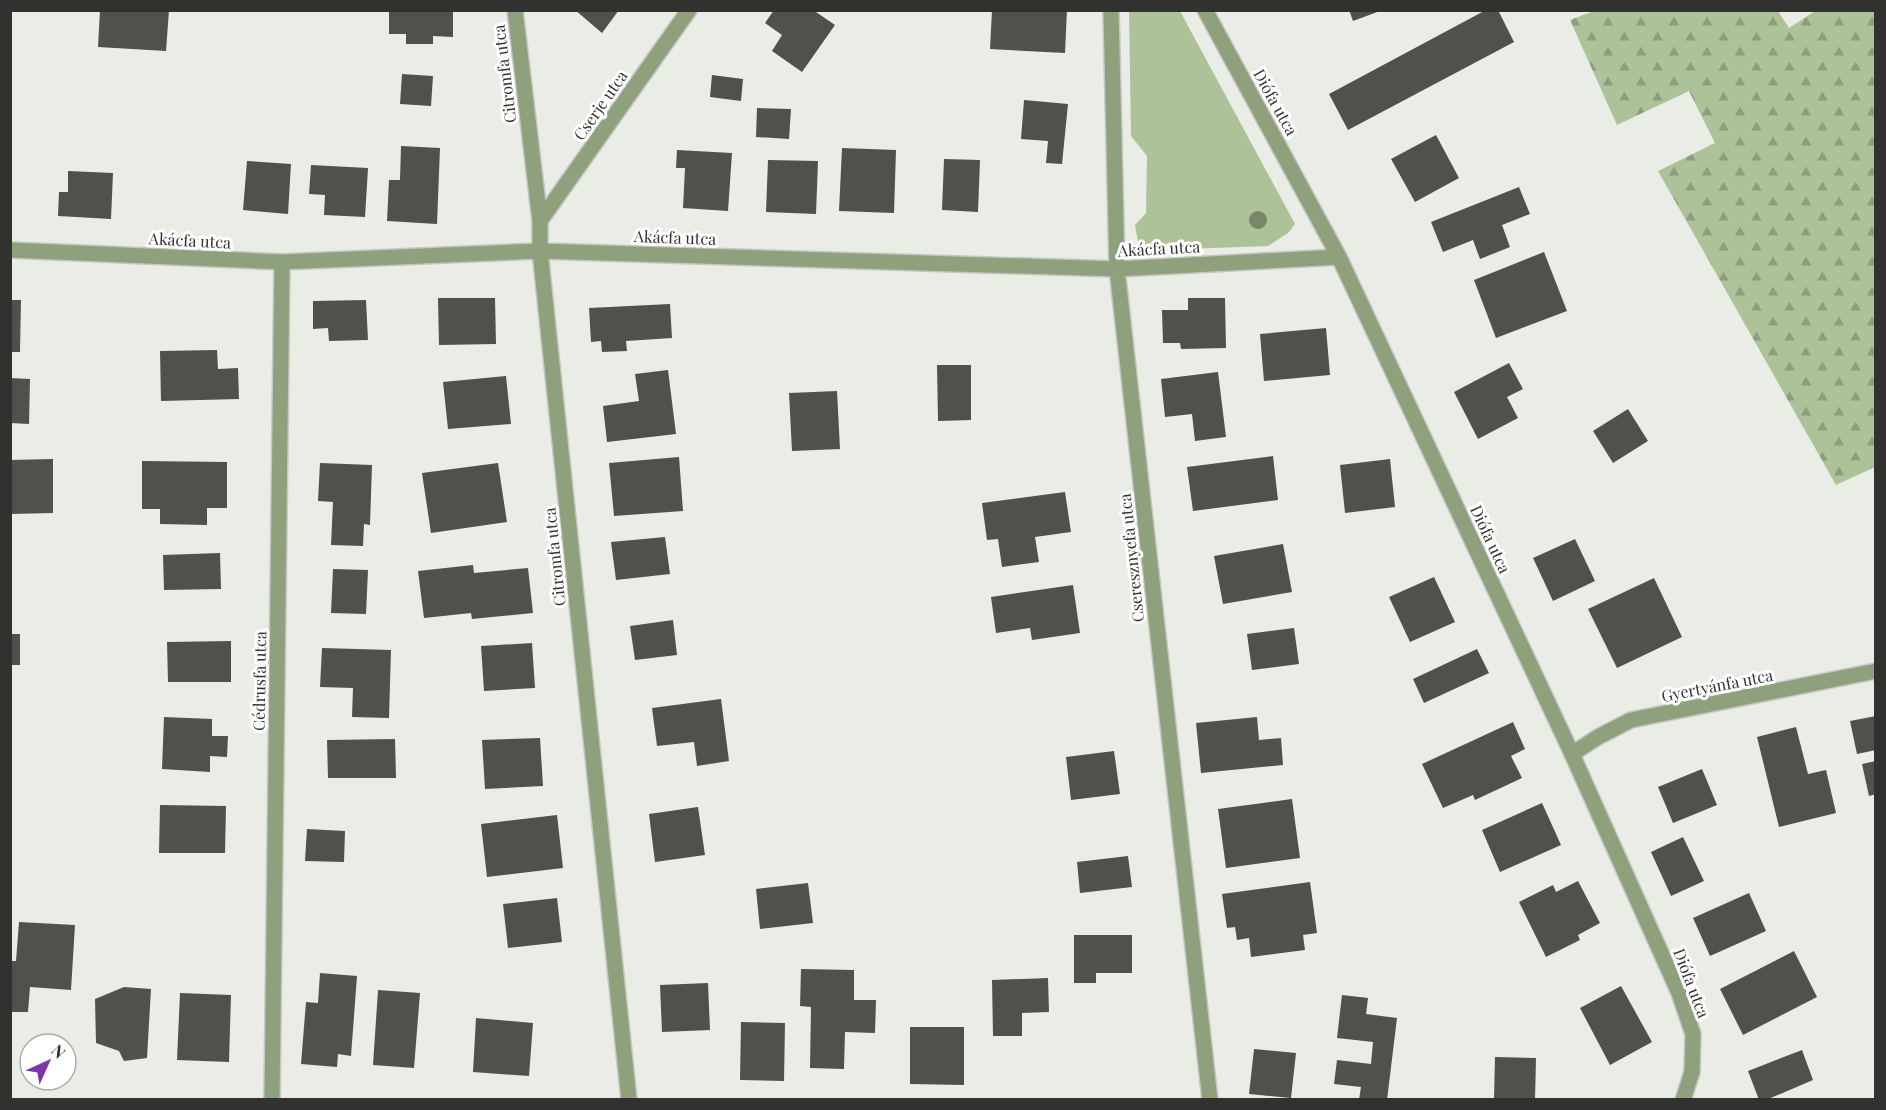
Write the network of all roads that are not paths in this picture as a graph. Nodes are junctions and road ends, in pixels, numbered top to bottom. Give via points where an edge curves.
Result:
1 (514, 10) edge
2 (689, 10) edge
3 (1112, 10) edge
4 (1205, 10) edge
5 (540, 221) junction
6 (10, 250) edge
7 (540, 251) junction
8 (1339, 257) junction
9 (282, 262) junction
10 (1117, 269) junction
11 (1875, 671) edge
12 (1572, 754) junction
13 (272, 1100) edge
14 (629, 1100) edge
15 (1210, 1100) edge
16 (1683, 1100) edge

1 - 5 street, Citromfa utca
2 - 5 street, Cserje utca
3 - 10 street, Cseresznyefa utca
4 - 8 street, Diófa utca
5 - 7 street, Citromfa utca
6 - 9 street, Akácfa utca
7 - 9 street, Akácfa utca
7 - 10 street, Akácfa utca
7 - 14 street, Citromfa utca
8 - 10 street, Akácfa utca
8 - 12 street, Diófa utca
9 - 13 street, Cédrusfa utca
10 - 15 street, Cseresznyefa utca
11 - 12 street, Gyertyánfa utca via 1631,720
12 - 16 street, Diófa utca via 1679,993 1693,1034 1692,1072

